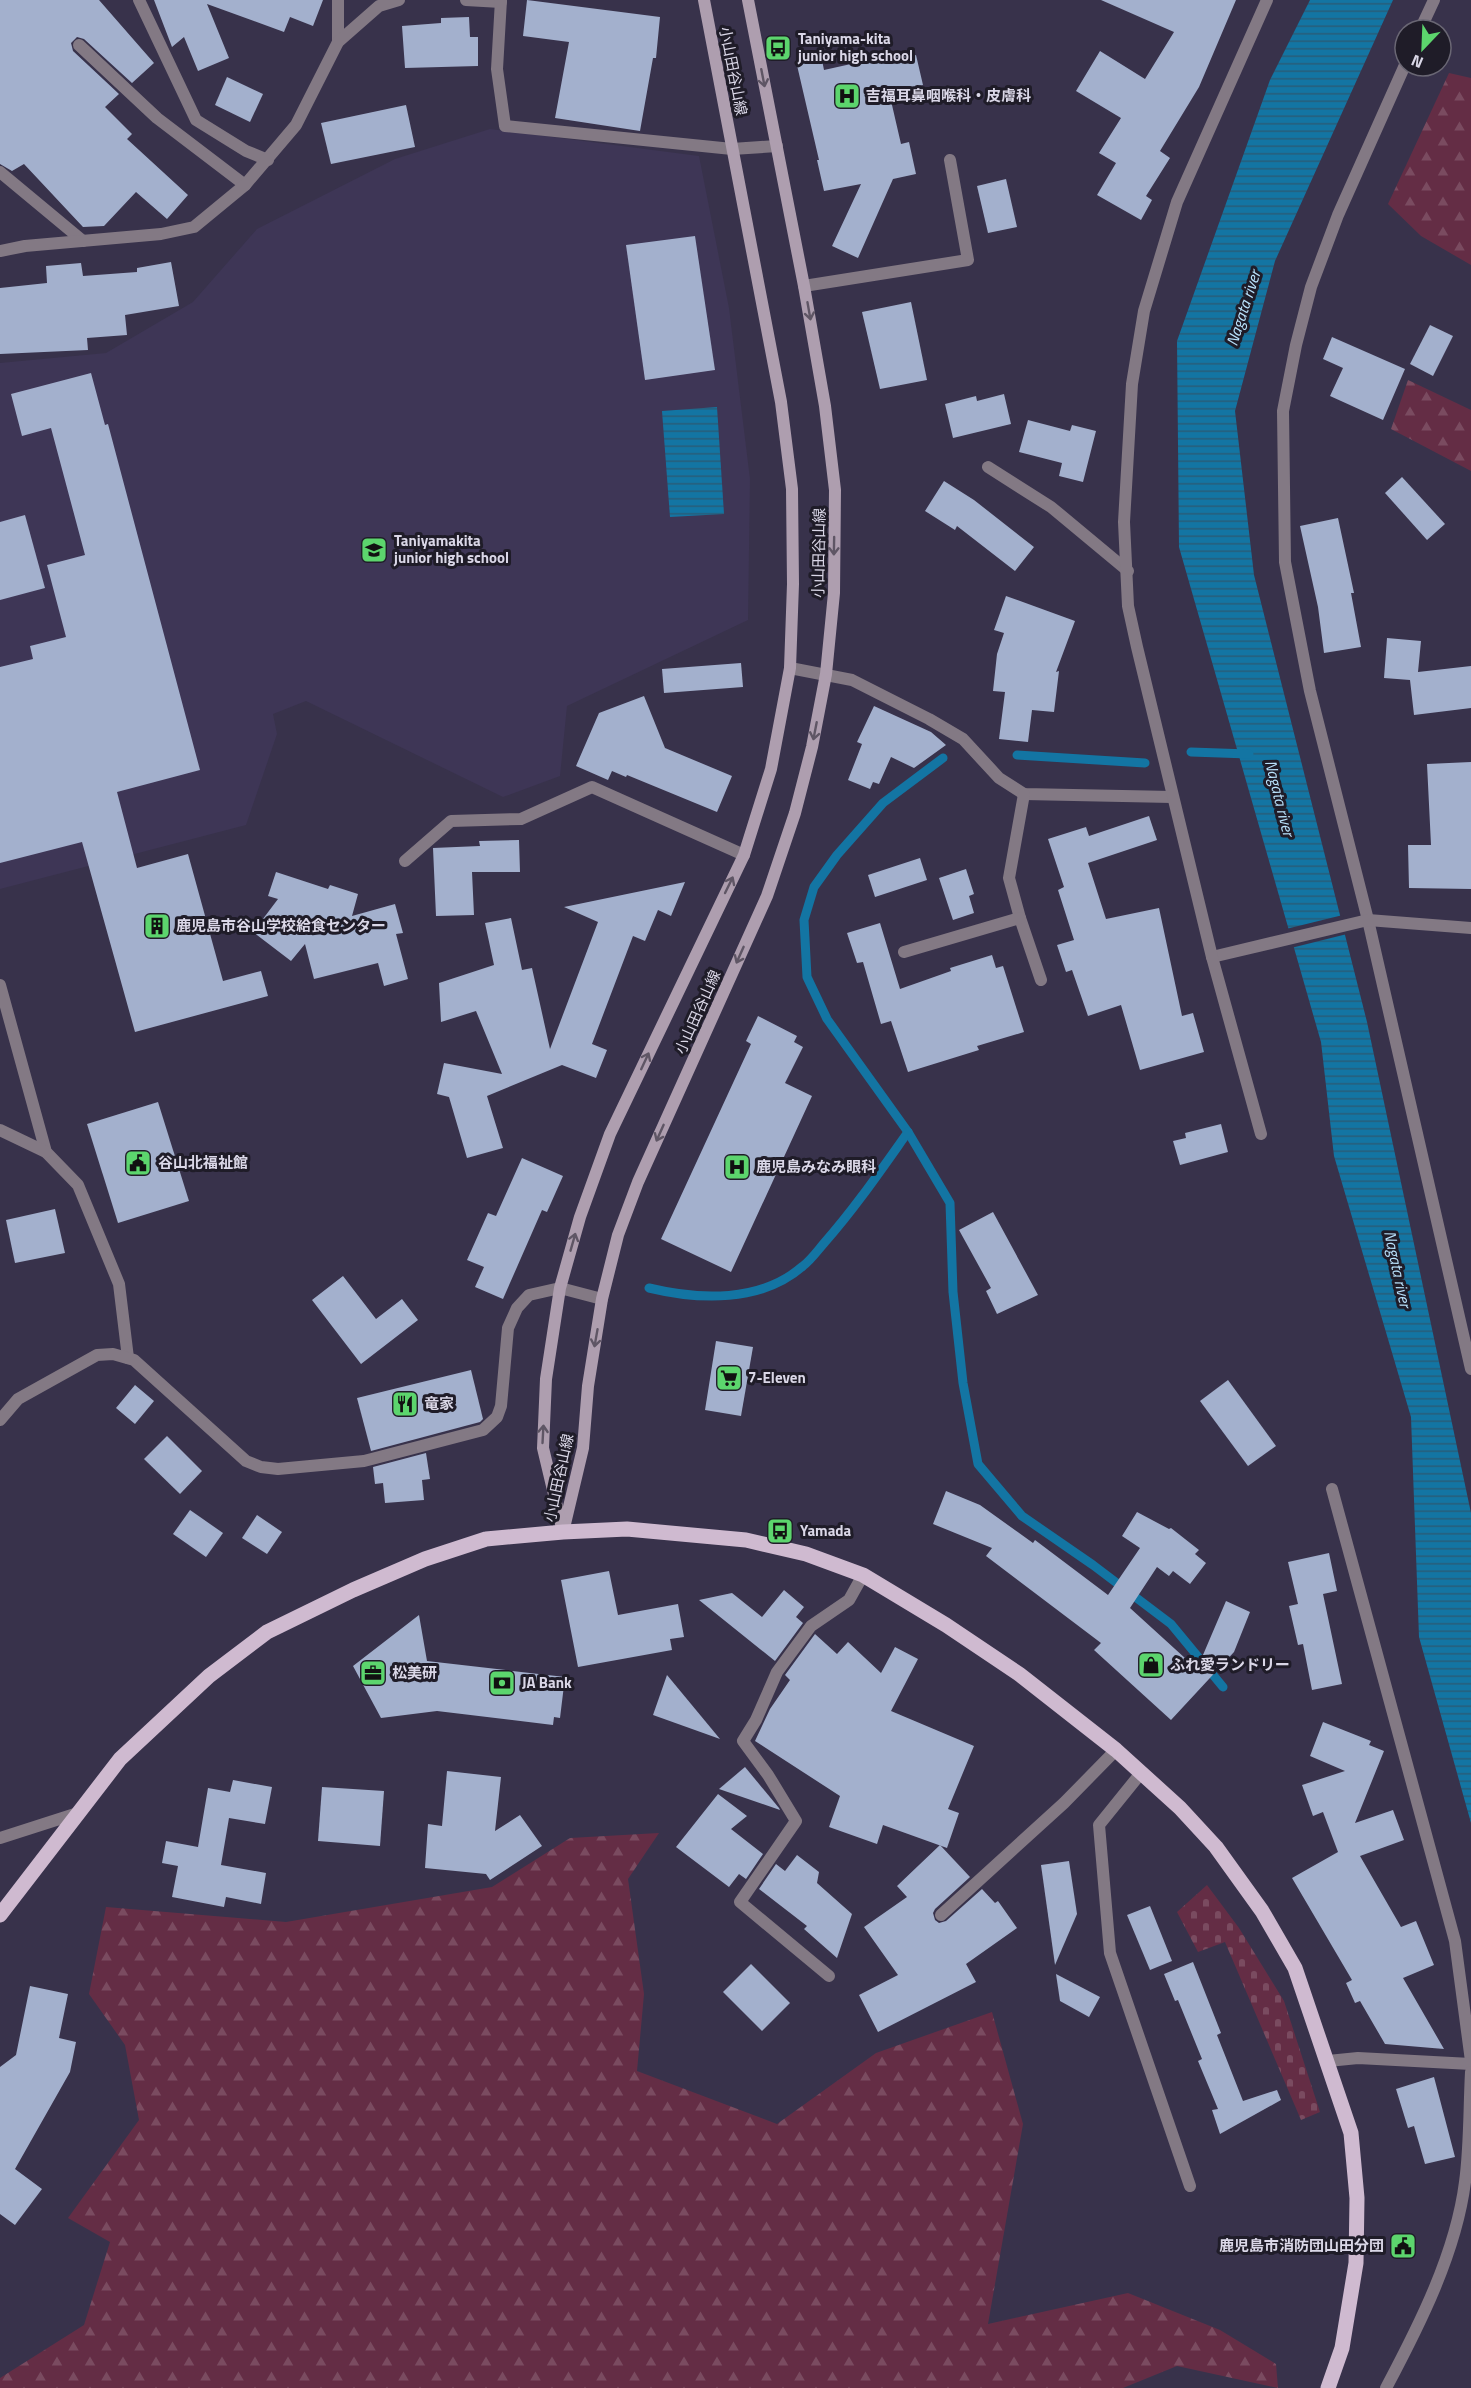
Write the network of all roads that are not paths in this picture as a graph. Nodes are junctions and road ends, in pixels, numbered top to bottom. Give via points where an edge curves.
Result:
1 (139, 0) edge
2 (338, 0) edge
3 (399, 0) edge
4 (466, 0) edge
5 (704, 0) edge
6 (748, 0) edge
7 (1267, 0) edge
8 (1434, 0) edge
9 (501, 1) edge
10 (1426, 18) edge
11 (338, 42) junction
12 (79, 45) dead end
13 (1399, 78) edge
14 (777, 146) junction
15 (732, 149) junction
16 (268, 160) junction
17 (950, 160) dead end
18 (0, 172) edge
19 (245, 185) junction
20 (83, 241) junction
21 (0, 251) edge
22 (804, 286) junction
23 (988, 467) dead end
24 (1128, 571) junction
25 (790, 668) junction
26 (826, 674) junction
27 (1024, 794) junction
28 (1172, 796) junction
29 (744, 855) junction
30 (405, 861) dead end
31 (1020, 918) junction
32 (1368, 920) junction
33 (1471, 928) edge
34 (904, 952) dead end
35 (1212, 957) junction
36 (1041, 980) dead end
37 (0, 985) edge
38 (0, 1130) edge
39 (1261, 1134) dead end
40 (46, 1152) junction
41 (560, 1288) junction
42 (602, 1299) junction
43 (128, 1358) junction
44 (1471, 1370) edge
45 (0, 1419) edge
46 (1332, 1489) dead end
47 (563, 1532) junction
48 (863, 1575) junction
49 (1116, 1750) junction
50 (1141, 1773) junction
51 (78, 1814) junction
52 (0, 1838) edge
53 (0, 1915) edge
54 (941, 1915) dead end
55 (830, 1976) dead end
56 (1328, 2061) junction
57 (1471, 2062) edge
58 (1471, 2072) edge
59 (1190, 2186) dead end
60 (1328, 2388) edge
61 (1386, 2388) edge

1 - 16 street via 196,120
2 - 11 street
3 - 11 street via 379,6
4 - 9 street
5 - 15 main road, 小山田谷山線
6 -> 14 main road, 小山田谷山線
7 - 24 street via 1177,202 1144,311 1127,448 1124,522
8 - 10 street
9 - 15 street via 497,69 505,126
11 - 16 street via 296,125
12 - 19 street via 157,118
13 - 32 street via 1338,215 1311,287 1282,411 1285,562 1294,618
14 - 15 street
14 - 22 main road, 小山田谷山線
15 - 25 main road, 小山田谷山線 via 781,402 792,489
16 - 19 street
17 - 22 street via 968,260
18 - 20 street
19 - 20 street via 194,227
20 - 21 street
22 -> 26 main road, 小山田谷山線 via 835,490 834,593
23 - 24 street via 1051,507
24 - 28 street via 1128,606
25 - 26 street
25 - 29 main road, 小山田谷山線 via 771,769
26 - 27 street via 852,680 930,719 963,739 999,778
26 -> 42 main road, 小山田谷山線 via 795,813 767,896 638,1182 618,1235
27 - 28 street
27 - 31 street via 1009,878
28 - 35 street
29 - 30 street via 592,787 521,819 452,821
41 -> 29 main road, 小山田谷山線 via 580,1216 610,1134
31 - 34 street
31 - 36 street
32 - 33 street
32 - 35 street
32 - 44 street
35 - 39 street
37 - 40 street
38 - 40 street
40 - 43 street via 78,1185 118,1284
41 - 42 street
41 - 43 street via 529,1295 517,1308 508,1328 501,1406 497,1417 483,1430 364,1461 278,1469 253,1464 235,1453
47 -> 41 main road, 小山田谷山線 via 543,1448 546,1379
42 -> 47 main road, 小山田谷山線 via 583,1448
43 - 45 street via 97,1355 18,1399
46 - 57 street via 1455,1941
47 - 48 main road via 627,1529 746,1540 806,1554
47 - 51 main road via 486,1539 425,1559 267,1632 209,1676 120,1759
48 - 49 main road via 1019,1674
48 - 55 street via 849,1600 811,1626 777,1672 743,1741 796,1821 740,1902
49 - 50 main road
49 - 54 street
50 - 56 main road via 1216,1847 1262,1911 1295,1968
50 - 59 street via 1099,1825 1110,1953
51 - 52 street
51 - 53 main road
56 - 57 street via 1358,2058
56 - 60 main road via 1351,2133 1357,2198 1356,2263 1342,2348
58 - 61 street via 1465,2183 1454,2230 1413,2337

